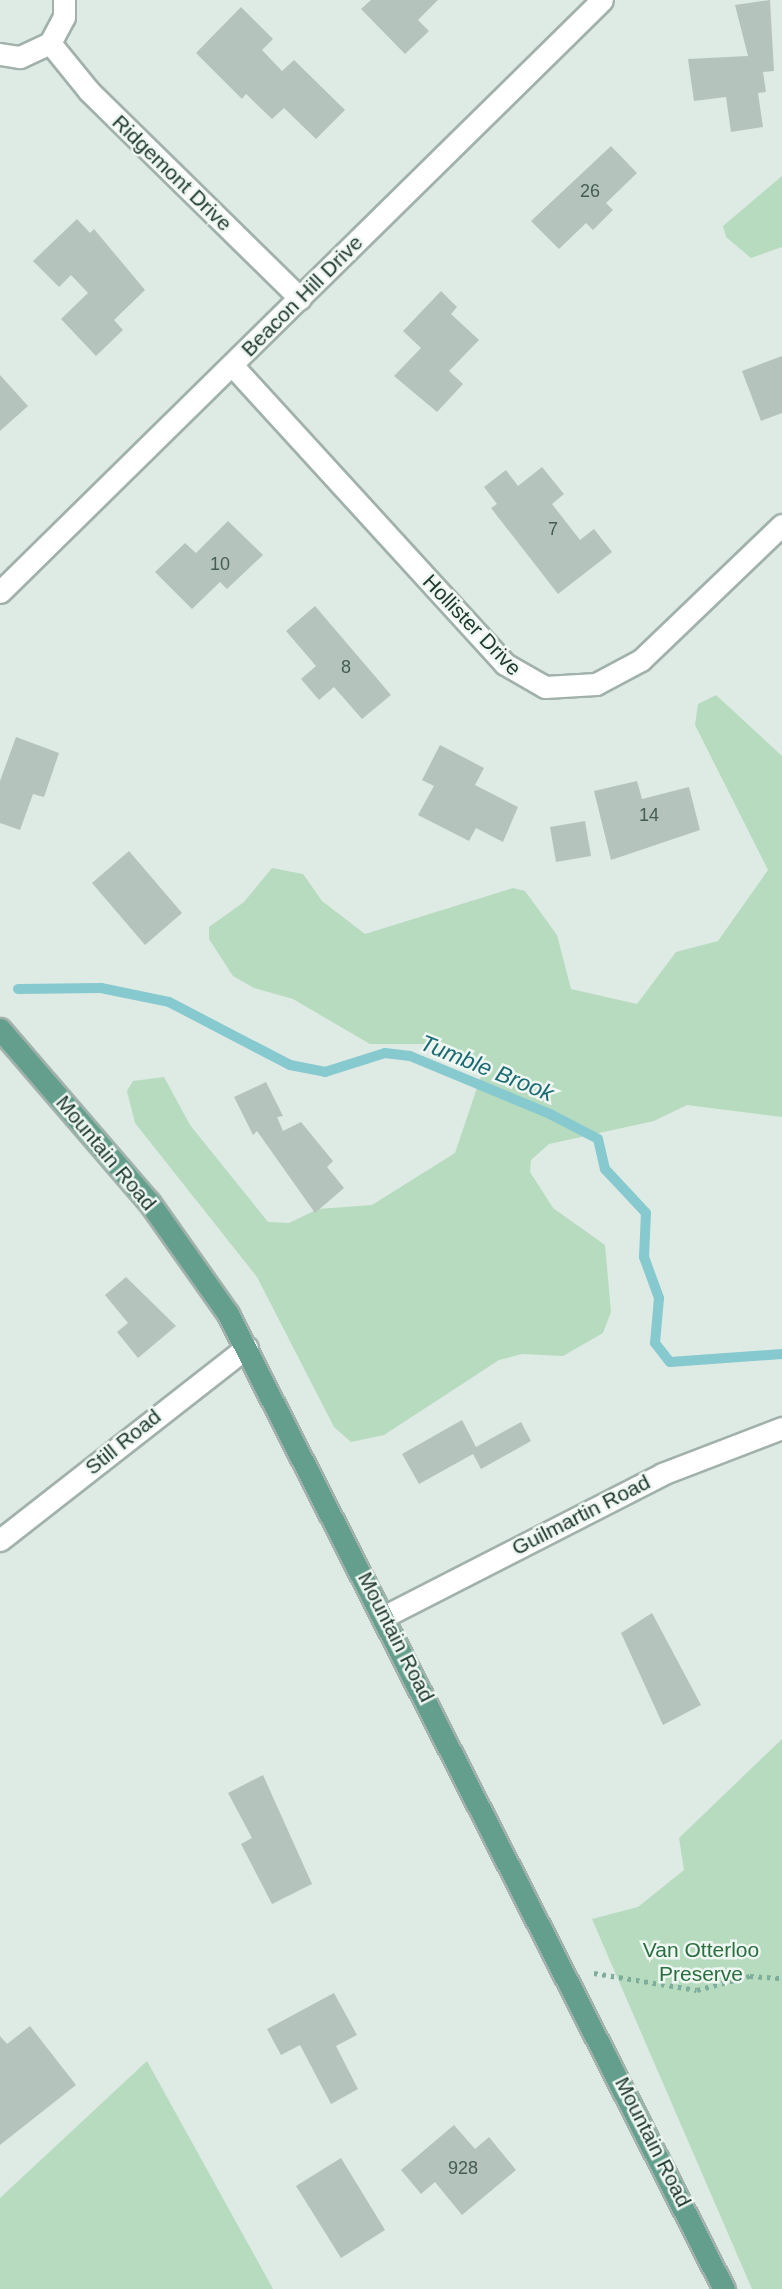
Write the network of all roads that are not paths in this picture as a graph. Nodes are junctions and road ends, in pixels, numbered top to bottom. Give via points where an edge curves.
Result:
1 (64, 0) edge
2 (602, 0) edge
3 (50, 43) junction
4 (0, 54) edge
5 (300, 298) junction
6 (232, 365) junction
7 (782, 525) edge
8 (0, 592) edge
9 (0, 1029) edge
10 (247, 1347) junction
11 (782, 1428) edge
12 (0, 1540) edge
13 (385, 1616) junction
14 (724, 2289) edge

1 - 3 street via 64,17
2 - 5 street, Beacon Hill Drive
3 - 4 street via 20,57
3 - 5 street, Ridgemont Drive via 89,90
5 - 6 street, Beacon Hill Drive
6 - 7 street, Hollister Drive via 505,664 545,687 596,684 641,660
6 - 8 street, Beacon Hill Drive
9 - 10 main road, Mountain Road via 149,1202
10 - 12 street, Still Road
10 - 13 main road, Mountain Road
11 - 13 street, Guilmartin Road via 662,1474
13 - 14 main road, Mountain Road

